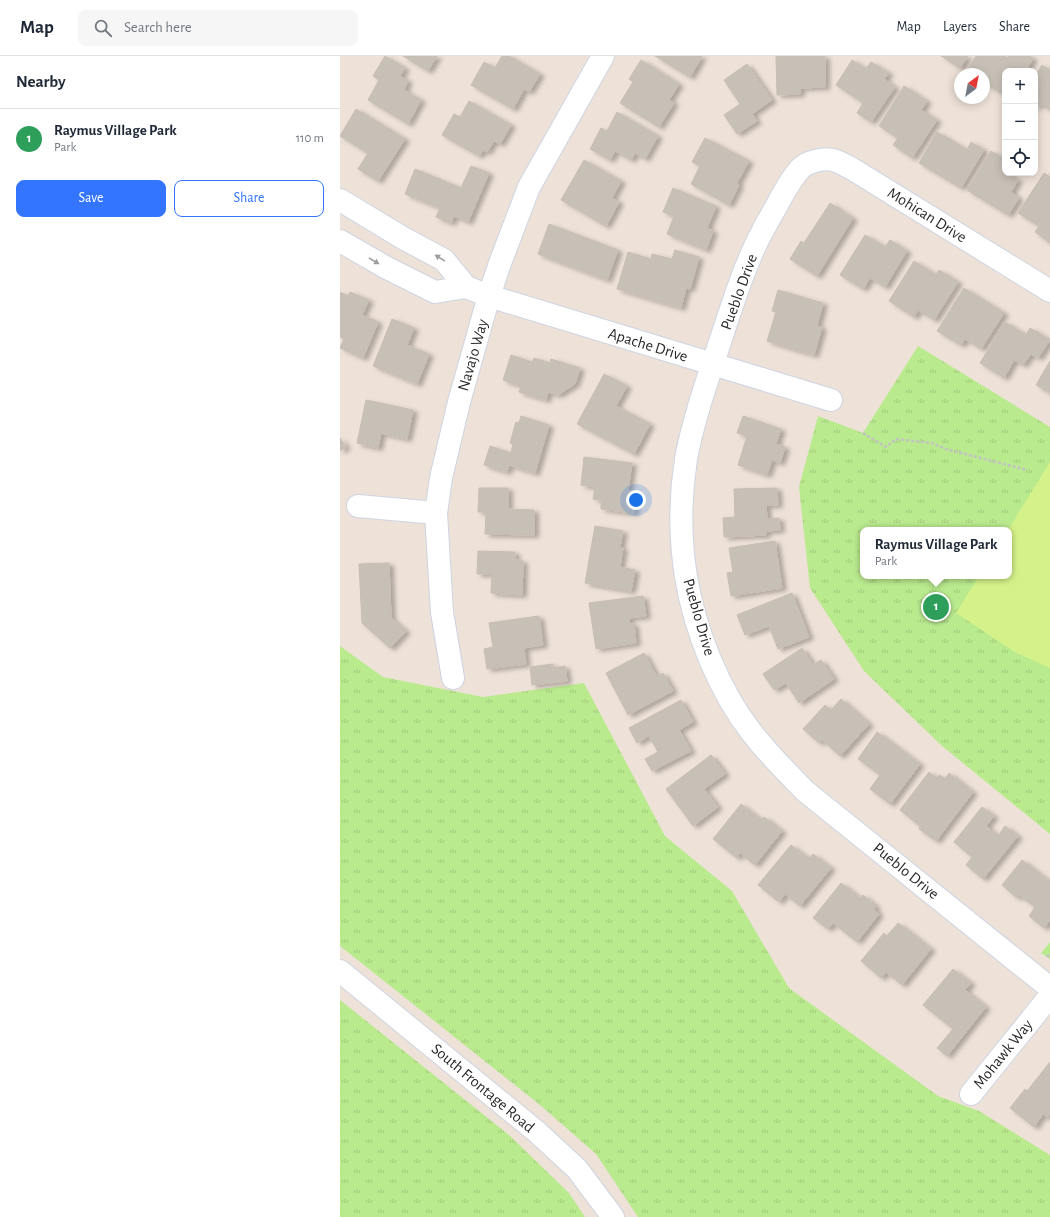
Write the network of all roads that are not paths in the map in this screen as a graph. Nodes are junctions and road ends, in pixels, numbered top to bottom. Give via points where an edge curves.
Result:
1 (603, 56) edge
2 (800, 169) joint
3 (340, 200) edge
4 (340, 241) edge
5 (466, 287) junction
6 (1050, 291) edge
7 (489, 296) junction
8 (713, 364) junction
9 (831, 400) dead end
10 (358, 506) dead end
11 (436, 513) junction
12 (453, 678) dead end
13 (340, 972) edge
14 (1050, 988) edge
15 (1050, 996) edge
16 (971, 1094) dead end
17 (613, 1217) edge

1 - 7 street, Navajo Way via 529,188
2 - 6 street, Mohican Drive via 811,162 834,160
2 - 8 street, Pueblo Drive via 788,186 749,259
5 -> 3 street, Apache Drive via 444,260
4 -> 5 street via 435,292
5 - 7 street, Apache Drive
7 - 8 street, Apache Drive
7 - 11 street, Navajo Way via 459,402 441,478
8 - 9 street, Apache Drive
8 - 14 street, Pueblo Drive via 687,458 682,515 692,606 703,642 722,685 752,733 806,790
10 - 11 street
11 - 12 street, Navajo Way via 442,612
13 - 17 street, South Frontage Road via 537,1132 576,1169
15 - 16 street, Mohawk Way

